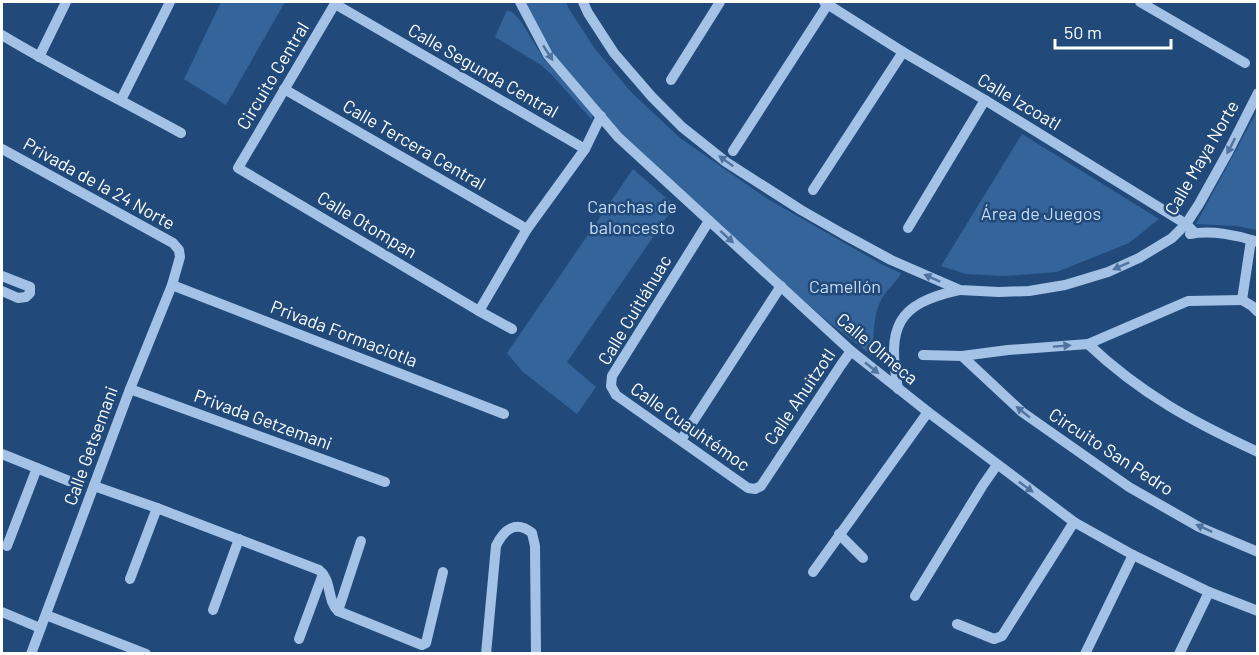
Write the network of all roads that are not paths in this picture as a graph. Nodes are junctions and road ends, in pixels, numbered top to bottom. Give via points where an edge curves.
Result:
1 (66, 2) edge
2 (170, 2) edge
3 (520, 2) edge
4 (583, 2) edge
5 (720, 2) edge
6 (1140, 2) edge
7 (336, 3) edge
8 (826, 3) edge
9 (2, 35) edge
10 (903, 52) junction
11 (39, 57) junction
12 (1245, 63) dead end
13 (671, 80) dead end
14 (284, 89) junction
15 (1257, 93) edge
16 (121, 100) junction
17 (985, 100) junction
18 (601, 116) junction
19 (181, 134) dead end
20 (585, 148) junction
21 (2, 149) edge
22 (733, 151) dead end
23 (238, 168) joint
24 (813, 190) dead end
25 (709, 221) junction
26 (1186, 224) junction
27 (908, 228) dead end
28 (527, 229) junction
29 (1195, 233) junction
30 (1172, 238) junction
31 (1254, 241) edge
32 (179, 250) joint
33 (2, 276) edge
34 (172, 285) junction
35 (781, 286) junction
36 (960, 290) junction
37 (2, 291) edge
38 (1252, 304) edge
39 (479, 311) junction
40 (512, 329) dead end
41 (1088, 344) junction
42 (851, 351) junction
43 (923, 355) dead end
44 (962, 356) junction
45 (611, 386) joint
46 (130, 389) junction
47 (898, 389) junction
48 (928, 412) junction
49 (504, 414) dead end
50 (681, 440) junction
51 (1257, 452) edge
52 (2, 454) edge
53 (997, 465) junction
54 (37, 468) junction
55 (69, 481) dead end
56 (385, 482) dead end
57 (94, 486) junction
58 (755, 489) joint
59 (157, 508) junction
60 (1074, 522) junction
61 (839, 534) junction
62 (239, 539) junction
63 (362, 541) dead end
64 (7, 546) dead end
65 (1257, 552) edge
66 (1133, 555) junction
67 (863, 558) dead end
68 (443, 572) dead end
69 (813, 572) dead end
70 (323, 574) junction
71 (130, 579) dead end
72 (1209, 592) junction
73 (915, 596) dead end
74 (213, 610) dead end
75 (338, 611) junction
76 (1257, 611) edge
77 (2, 612) edge
78 (46, 615) junction
79 (957, 624) dead end
80 (40, 628) junction
81 (299, 639) dead end
82 (31, 654) edge
83 (146, 654) edge
84 (486, 654) edge
85 (536, 654) edge
86 (1085, 654) edge
87 (1179, 654) edge

1 - 11 street
2 - 16 street
3 -> 18 street, Calle Olmeca via 548,56
36 -> 4 street via 843,234 726,162 652,97 614,53
5 - 13 street
6 - 12 street
7 - 14 street, Circuito Central
7 - 20 street, Calle Segunda Central
8 - 10 street, Calle Izcoatl
8 - 22 street
9 - 11 street
10 - 17 street, Calle Izcoatl
10 - 24 street
11 - 16 street
14 - 23 street, Circuito Central
14 - 28 street, Calle Tercera Central
15 -> 26 street, Calle Maya Norte
16 - 19 street
17 - 26 street, Calle Izcoatl
17 - 27 street
18 - 20 street
18 - 25 street, Calle Olmeca via 618,137
20 - 28 street
21 - 32 street, Privada de la 24 Norte via 173,243
23 - 39 street, Calle Otompan
25 -> 35 street, Calle Olmeca
25 - 45 street, Calle Cuitláhuac via 612,376
26 - 29 street, Calle Izcoatl
26 - 30 street, Calle Maya Norte
28 - 39 street
29 - 30 street
29 - 31 street
30 -> 36 street via 1108,272 1065,285 1029,291
31 - 38 street
32 - 34 street, Calle Getsemani
33 - 37 street via 30,287 30,293 18,298
34 - 46 street, Calle Getsemani
34 - 49 street, Privada Formaciotla
35 - 42 street, Calle Olmeca
35 - 50 street
36 - 47 street via 922,302 902,321 893,346
38 - 41 street via 1188,301
39 - 40 street, Calle Otompan
44 -> 41 street
41 - 51 street via 1167,406
42 -> 47 street, Calle Olmeca
42 - 58 street, Calle Ahuitzotl via 761,486
43 - 44 street
65 -> 44 street, Circuito San Pedro via 1199,527 1129,488 1022,412
45 - 50 street, Calle Cuauhtémoc via 616,395
46 - 56 street, Privada Getzemani
46 - 57 street, Calle Getsemani
47 - 48 street, Calle Olmeca
48 - 53 street, Calle Olmeca
48 - 61 street
50 - 58 street, Calle Cuauhtémoc via 748,488
52 - 54 street
53 -> 60 street, Calle Olmeca
53 - 73 street
54 - 55 street
54 - 64 street
57 - 59 street
57 - 78 street, Calle Getsemani
59 - 62 street
59 - 71 street
60 - 66 street, Calle Olmeca
60 - 79 street via 1002,636 994,639
61 - 67 street
61 - 69 street
62 - 70 street
62 - 74 street
63 - 75 street
66 - 72 street, Calle Olmeca
66 - 86 street
68 - 75 street via 426,643 422,645
70 - 75 street
70 - 81 street
72 - 76 street, Calle Olmeca
72 - 87 street
77 - 80 street
78 - 80 street, Calle Getsemani
78 - 83 street
80 - 82 street, Calle Getsemani
84 - 85 street via 496,546 501,534 518,527 532,533 535,546

